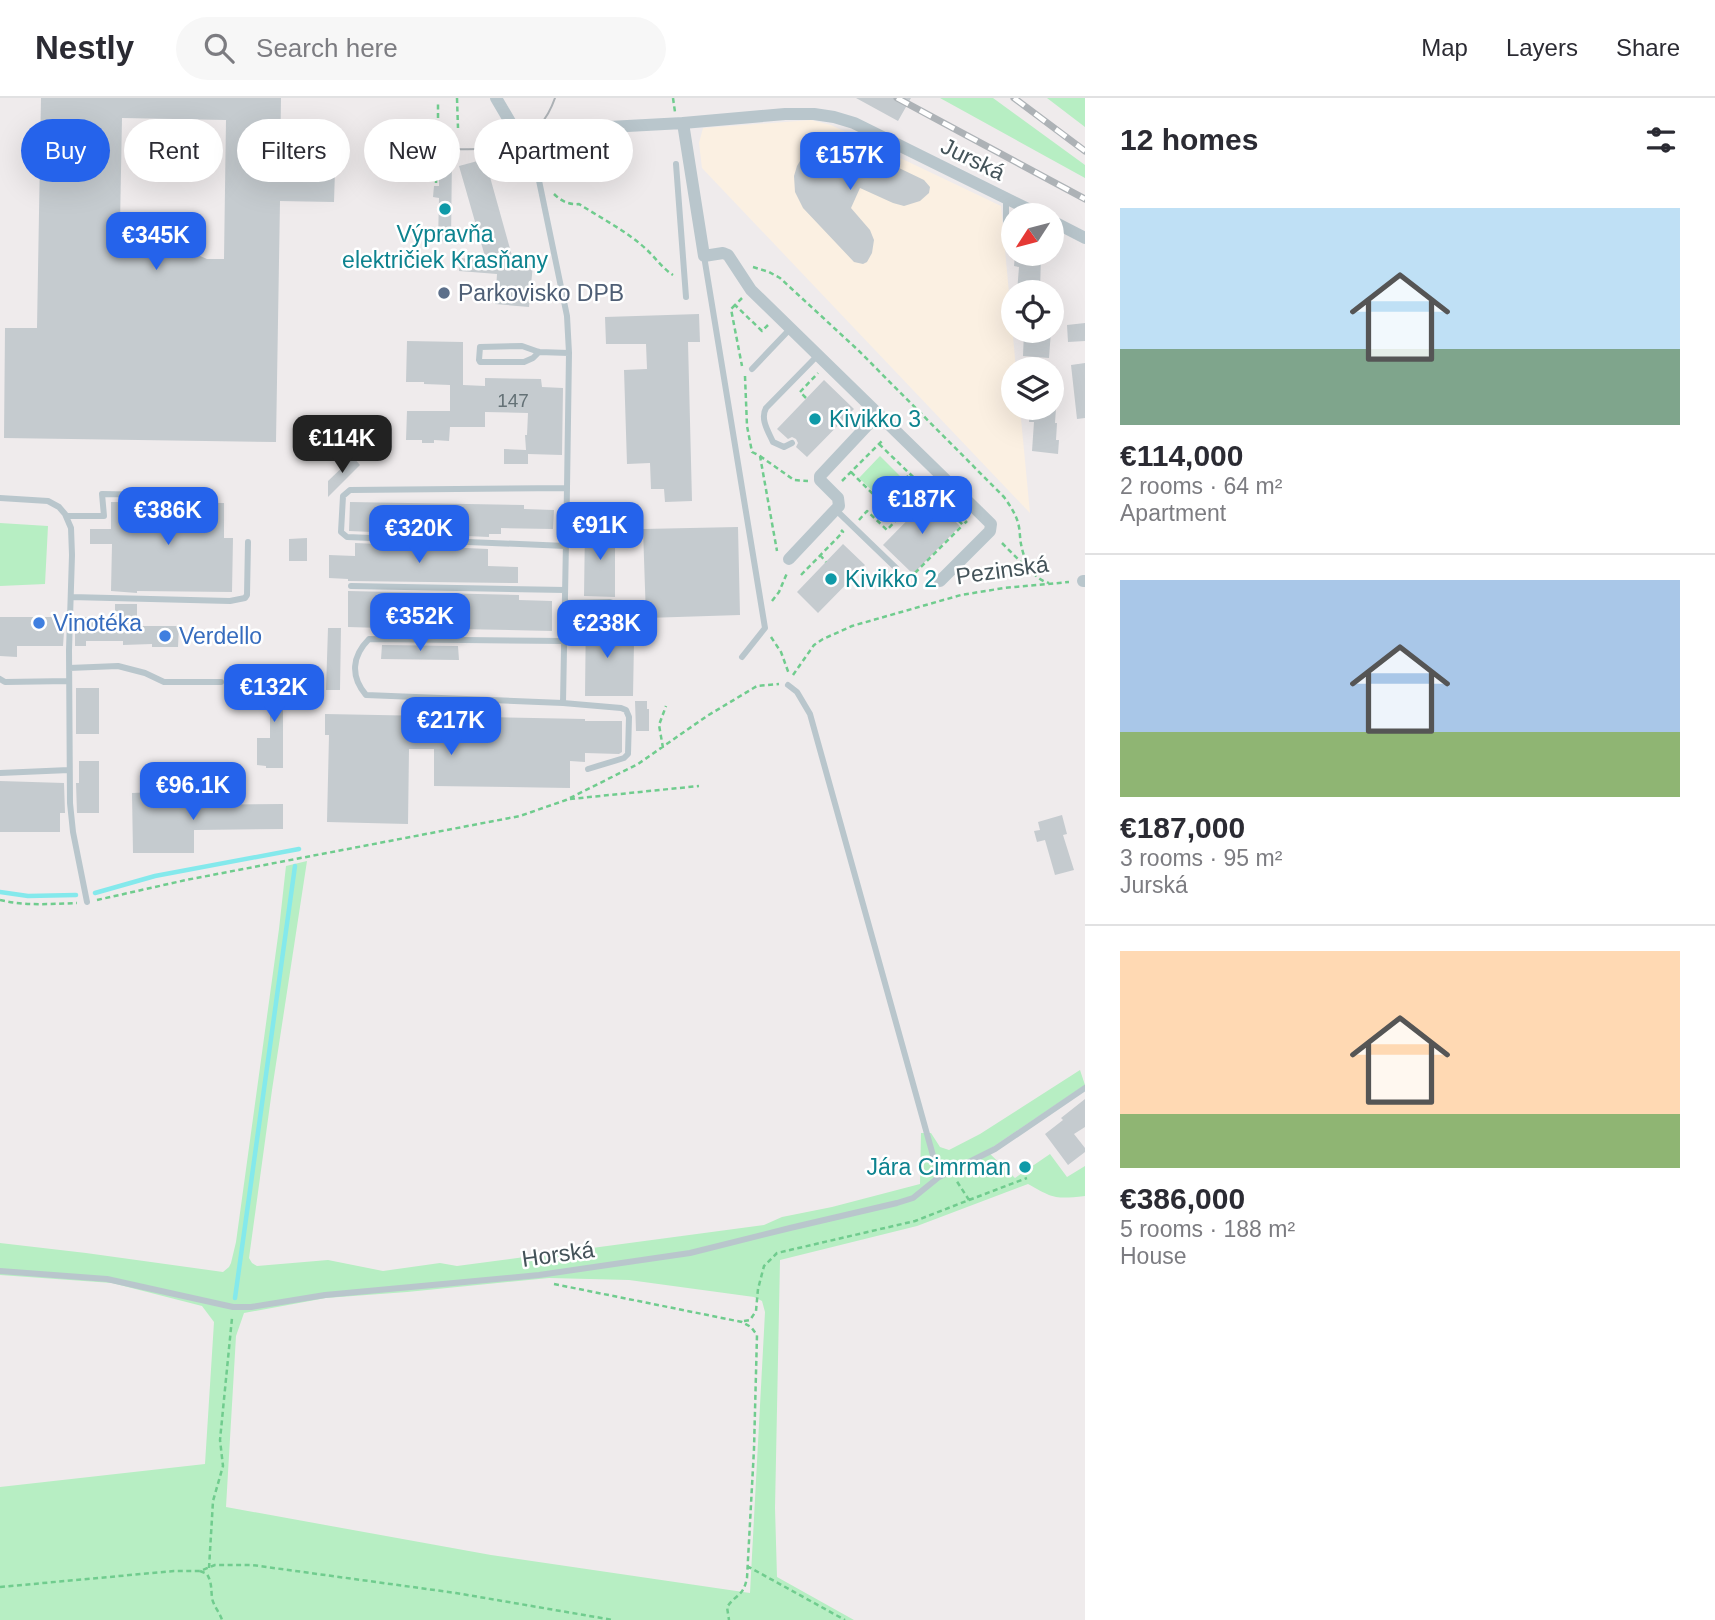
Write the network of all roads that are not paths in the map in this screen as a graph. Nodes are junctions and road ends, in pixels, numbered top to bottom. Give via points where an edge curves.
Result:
1 (496, 98) edge
2 (508, 119) edge
3 (683, 123) junction
4 (633, 126) edge
5 (676, 164) dead end
6 (538, 182) edge
7 (1006, 198) junction
8 (1006, 203) edge
9 (1016, 203) edge
10 (1064, 227) edge
11 (1085, 237) edge
12 (704, 256) junction
13 (686, 297) dead end
14 (787, 332) junction
15 (539, 352) junction
16 (569, 353) junction
17 (814, 359) junction
18 (752, 369) dead end
19 (875, 418) junction
20 (792, 443) dead end
21 (567, 488) junction
22 (160, 495) dead end
23 (0, 498) edge
24 (834, 513) junction
25 (566, 515) junction
26 (67, 516) junction
27 (601, 516) dead end
28 (248, 542) dead end
29 (566, 546) junction
30 (790, 563) road end
31 (896, 568) dead end
32 (940, 581) dead end
33 (351, 586) dead end
34 (565, 590) junction
35 (71, 597) junction
36 (565, 603) junction
37 (626, 637) dead end
38 (565, 641) junction
39 (742, 657) dead end
40 (69, 668) junction
41 (0, 679) edge
42 (69, 681) junction
43 (221, 682) dead end
44 (789, 682) road end
45 (563, 703) junction
46 (588, 769) dead end
47 (69, 770) junction
48 (0, 773) edge
49 (87, 902) road end
50 (1085, 1088) edge
51 (939, 1177) junction
52 (0, 1271) edge

1 - 2 street
3 - 4 street, Jurská
3 - 7 street, Jurská via 785,114 834,117
3 - 12 street
5 - 13 lane
6 - 16 lane via 567,316
7 - 8 lane
7 - 9 street, Jurská
10 - 11 street
12 - 14 street via 726,254 731,258
12 - 39 lane via 765,628
14 - 17 street
14 - 18 lane
15 - 15 lane via 524,362 479,360 480,347 522,346
15 - 16 lane
16 - 21 lane
17 - 19 street
17 - 20 lane via 763,413 773,442 784,447
19 - 24 street via 820,476 838,498
19 - 32 street via 991,524
21 - 25 lane
21 - 29 lane via 350,490 343,496 341,532 347,537
22 - 26 lane via 102,494 104,516
23 - 26 lane via 48,501
24 - 30 street
24 - 31 lane
25 - 27 lane
25 - 29 lane
26 - 35 lane via 72,539
28 - 35 lane via 245,598
29 - 34 lane
33 - 34 lane
34 - 36 lane
35 - 40 lane
36 - 37 lane via 618,605 626,620
36 - 38 lane
38 - 45 lane
38 - 45 lane via 369,639 355,660 356,684 366,695
40 - 42 lane
40 - 43 lane via 118,666 164,682
41 - 42 lane
42 - 47 lane
44 - 51 lane via 810,714
45 - 46 lane via 621,708 629,717 628,754
47 - 48 lane
47 - 49 lane via 73,832
50 - 51 lane, Horská via 995,1149
51 - 52 lane, Horská via 913,1198 897,1203 690,1253 251,1307 107,1279

